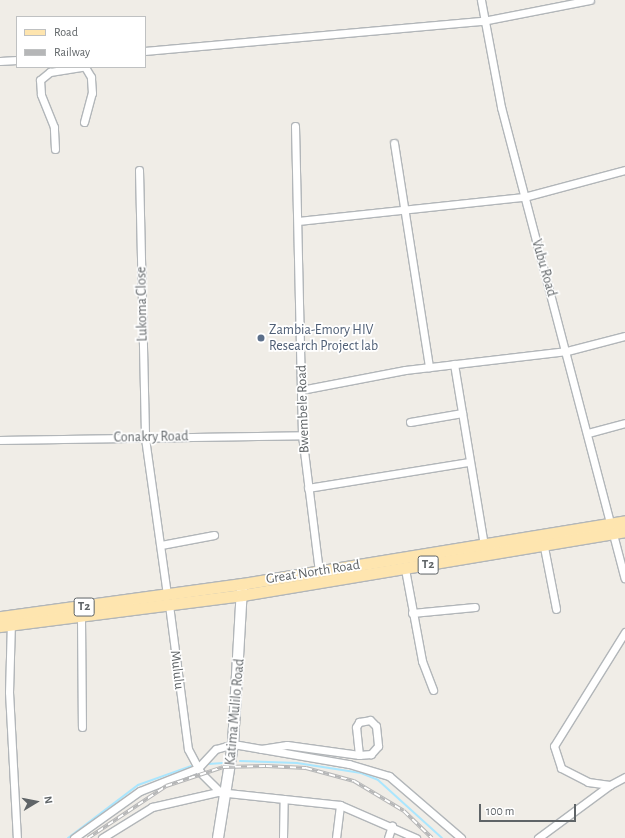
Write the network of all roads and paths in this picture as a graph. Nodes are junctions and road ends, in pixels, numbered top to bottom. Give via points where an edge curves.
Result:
1 (481, 0) edge
2 (590, 0) edge
3 (572, 1) edge
4 (484, 21) junction
5 (146, 51) edge
6 (16, 60) edge
7 (0, 61) edge
8 (77, 68) edge
9 (85, 68) edge
10 (84, 122) dead end
11 (295, 126) dead end
12 (394, 143) dead end
13 (55, 149) dead end
14 (139, 170) dead end
15 (625, 170) edge
16 (524, 197) junction
17 (404, 211) junction
18 (298, 221) junction
19 (625, 336) edge
20 (567, 351) junction
21 (454, 364) junction
22 (429, 367) junction
23 (301, 390) junction
24 (462, 413) junction
25 (410, 422) dead end
26 (625, 423) edge
27 (588, 433) junction
28 (302, 435) junction
29 (145, 438) junction
30 (0, 440) edge
31 (469, 462) junction
32 (308, 488) junction
33 (625, 521) edge
34 (612, 529) junction
35 (625, 531) edge
36 (214, 535) dead end
37 (160, 545) junction
38 (484, 546) junction
39 (544, 547) junction
40 (405, 569) junction
41 (319, 571) junction
42 (625, 578) edge
43 (242, 590) junction
44 (168, 600) junction
45 (475, 607) dead end
46 (556, 609) dead end
47 (412, 613) junction
48 (81, 618) junction
49 (5, 621) edge
50 (625, 632) edge
51 (432, 690) dead end
52 (82, 727) dead end
53 (233, 744) junction
54 (259, 750) junction
55 (359, 754) junction
56 (198, 768) junction
57 (625, 778) edge
58 (610, 785) junction
59 (223, 793) junction
60 (284, 798) junction
61 (340, 805) junction
62 (392, 826) junction
63 (17, 838) edge
64 (74, 838) edge
65 (102, 838) edge
66 (218, 838) edge
67 (283, 838) edge
68 (336, 838) edge
69 (388, 838) edge
70 (416, 838) edge
71 (461, 838) edge
72 (538, 838) edge

1 - 4 street, Vubu Road
2 - 3 street
3 - 4 street
4 - 5 street
4 - 16 street, Vubu Road
6 - 7 street
8 - 13 street via 50,72 40,80 43,99 54,127
9 - 10 street via 91,77 92,93
11 - 18 street, Bwembele Road
12 - 17 street
14 - 29 street, Lukoma Close
15 - 16 street
16 - 17 street
16 - 20 street, Vubu Road
17 - 18 street
17 - 22 street
18 - 23 street, Bwembele Road
19 - 20 street
20 - 21 street
20 - 27 street, Vubu Road
21 - 22 street
21 - 24 street
22 - 23 street
23 - 28 street, Bwembele Road
24 - 25 street
24 - 31 street
26 - 27 street
27 - 34 street, Vubu Road
28 - 29 street, Conakry Road
28 - 32 street, Bwembele Road
29 - 30 street, Conakry Road
29 - 37 street, Lukoma Close
31 - 32 street
31 - 38 street
32 - 41 street, Bwembele Road
33 - 34 main road, Great North Road / T2
34 - 35 main road, Great North Road / T2
34 - 38 main road, Great North Road / T2
34 - 39 main road, Great North Road / T2
34 - 42 street, Vubu Road
36 - 37 street
37 - 44 street, Mululu
38 - 41 main road, Great North Road / T2
39 - 40 main road, Great North Road / T2
39 - 46 street
40 - 43 main road, Great North Road / T2
40 - 47 street
41 - 43 main road, Great North Road / T2
43 - 44 main road, Great North Road / T2
43 - 53 main road, Katima Mulilo Road
44 - 48 main road, Great North Road / T2
44 - 49 main road, Great North Road / T2
44 - 56 street, Mululu via 186,736
45 - 47 street
47 - 51 street
48 - 49 main road, Great North Road / T2
48 - 52 street
49 - 63 street
50 - 58 street via 554,746 561,768 593,784
53 - 54 street
53 - 56 street via 216,749
53 - 59 main road, Katima Mulilo Road
54 - 55 street via 287,745
54 - 71 street via 349,764 389,776
55 - 55 street via 371,754 378,746 376,726 370,720 359,722 356,727
56 - 59 street, Mululu via 211,786
56 - 64 street via 140,791
57 - 58 street
58 - 72 street
59 - 60 street
59 - 65 street via 152,807
59 - 66 main road, Katima Mulilo Road
60 - 61 street
60 - 67 street
61 - 62 street
61 - 68 street
62 - 69 street
62 - 70 street

